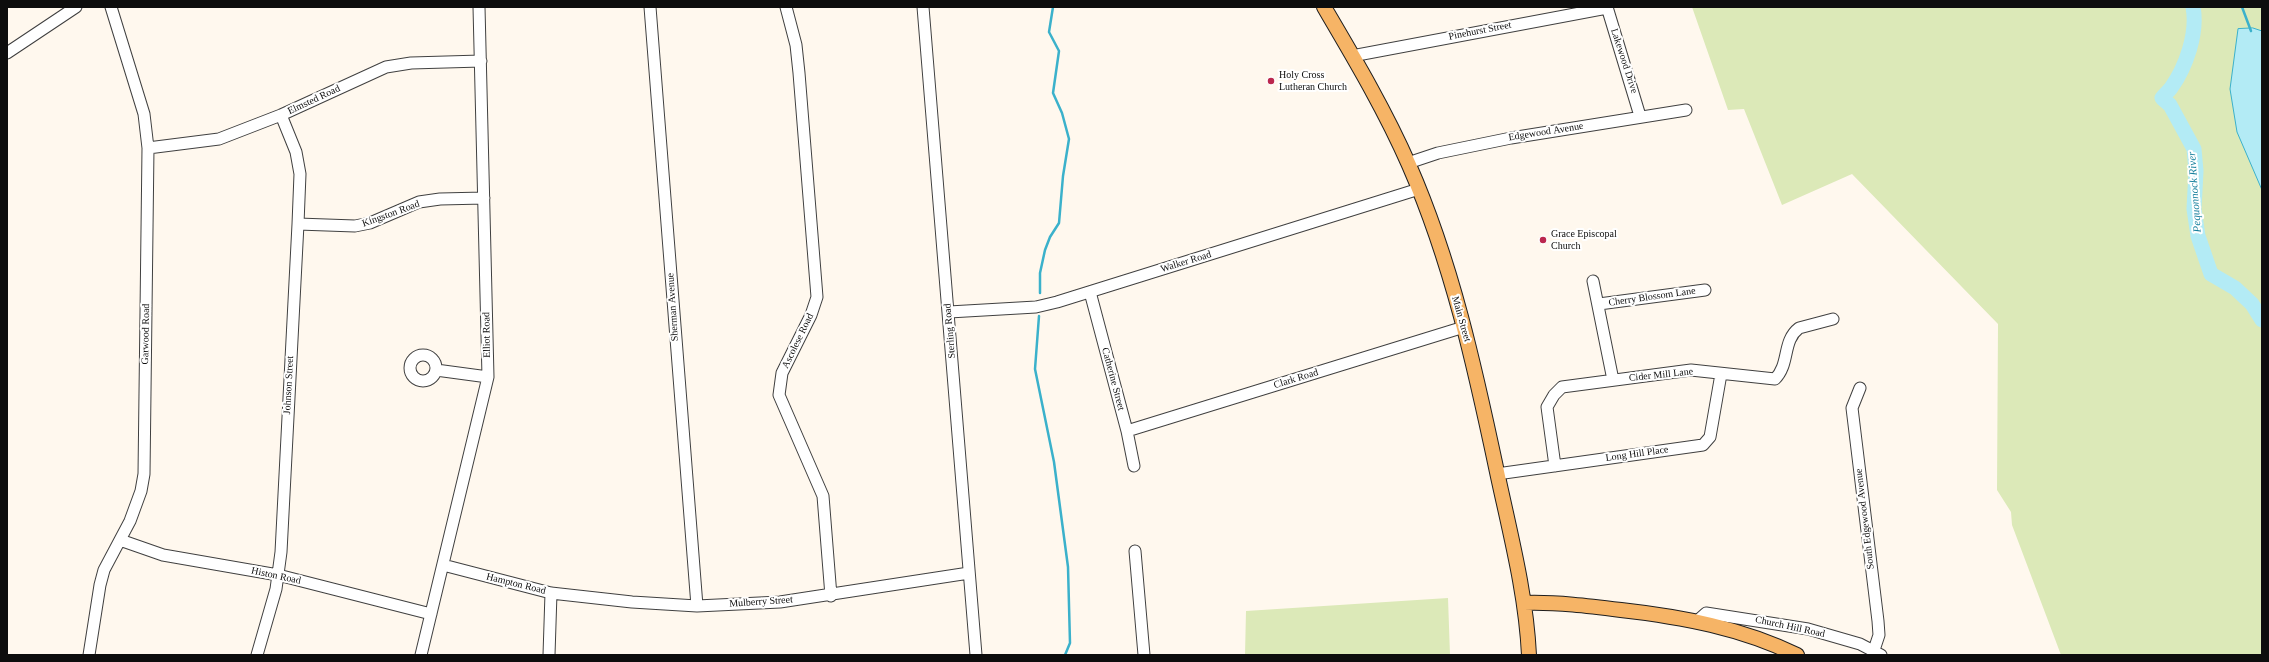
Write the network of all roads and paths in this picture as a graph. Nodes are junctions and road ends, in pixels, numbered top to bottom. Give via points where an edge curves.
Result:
1 (76, 7) edge
2 (111, 7) edge
3 (479, 7) edge
4 (650, 7) edge
5 (786, 7) edge
6 (923, 7) edge
7 (1324, 7) edge
8 (1607, 7) edge
9 (7, 53) edge
10 (1352, 56) junction
11 (480, 61) junction
12 (1686, 110) dead end
13 (281, 115) junction
14 (1640, 116) junction
15 (148, 148) junction
16 (1408, 163) junction
17 (1419, 189) junction
18 (484, 198) junction
19 (298, 224) junction
20 (1593, 281) dead end
21 (1705, 290) dead end
22 (1090, 292) junction
23 (1599, 304) junction
24 (949, 312) junction
25 (1833, 319) dead end
26 (1464, 326) junction
27 (436, 370) dead end
28 (1721, 374) junction
29 (488, 377) junction
30 (1613, 380) junction
31 (1860, 388) dead end
32 (1127, 431) junction
33 (1134, 466) dead end
34 (1555, 466) junction
35 (1497, 474) junction
36 (120, 540) junction
37 (1135, 551) dead end
38 (443, 565) junction
39 (969, 573) junction
40 (278, 575) junction
41 (551, 593) junction
42 (831, 596) junction
43 (1524, 603) junction
44 (696, 606) junction
45 (431, 614) junction
46 (1697, 621) junction
47 (1878, 653) edge
48 (89, 655) edge
49 (257, 655) edge
50 (421, 655) edge
51 (549, 655) edge
52 (976, 655) edge
53 (1144, 655) edge
54 (1529, 655) edge
55 (1797, 655) edge

1 - 9 street
2 - 15 street, Garwood Road via 144,114
3 - 11 street, Elliot Road
4 - 44 street, Sherman Avenue
5 - 42 street, Ascolese Road via 796,45 799,73 817,297 811,315 782,373 780,395 823,496
6 - 24 street, Sterling Road
7 - 10 main road, Main Street
8 - 10 street, Pinehurst Street
8 - 14 street, Lakewood Drive
10 - 16 main road, Main Street
11 - 13 street, Elmsted Road via 411,63 386,67
11 - 18 street, Elliot Road
12 - 14 street, Edgewood Avenue
13 - 15 street, Elmsted Road via 219,139
13 - 19 street, Johnson Street via 296,152 300,174
14 - 16 street, Edgewood Avenue via 1470,146
15 - 36 street, Garwood Road via 144,474 137,504
16 - 17 main road, Main Street
17 - 22 street, Walker Road
17 - 26 main road, Main Street
18 - 19 street, Kingston Road via 424,201 370,223 355,226
18 - 29 street, Elliot Road
19 - 40 street, Johnson Street
20 - 23 street
21 - 23 street, Cherry Blossom Lane
22 - 24 street, Walker Road via 1036,307
22 - 32 street, Catherine Street
23 - 30 street
24 - 39 street, Sterling Road
25 - 28 street, Cider Mill Lane via 1795,331 1790,337 1783,371 1775,379
26 - 32 street, Clark Road
26 - 35 main road, Main Street
27 - 29 street
28 - 30 street, Cider Mill Lane via 1691,370
28 - 34 street, Long Hill Place via 1710,437 1703,445
29 - 38 street, Elliot Road
30 - 34 street, Cider Mill Lane via 1562,387 1554,395 1547,407
31 - 47 street, South Edgewood Avenue via 1852,408 1878,621
32 - 33 street, Catherine Street
34 - 35 street, Long Hill Place
35 - 43 main road, Main Street
36 - 40 street, Histon Road via 163,555
36 - 48 street, Garwood Road via 107,563 100,585
37 - 53 street
38 - 41 street, Hampton Road
38 - 45 street, Elliot Road
39 - 42 street, Mulberry Street
39 - 52 street, Sterling Road
40 - 45 street, Histon Road
40 - 49 street, Johnson Street
41 - 44 street, Mulberry Street
41 - 51 street, Hampton Road
42 - 44 street, Mulberry Street via 780,602
43 - 46 main road, Church Hill Road via 1591,606
43 - 54 main road, Main Street
45 - 50 street, Elliot Road
46 - 47 street, Church Hill Road via 1706,613 1808,629
46 - 55 main road, Church Hill Road via 1754,636

